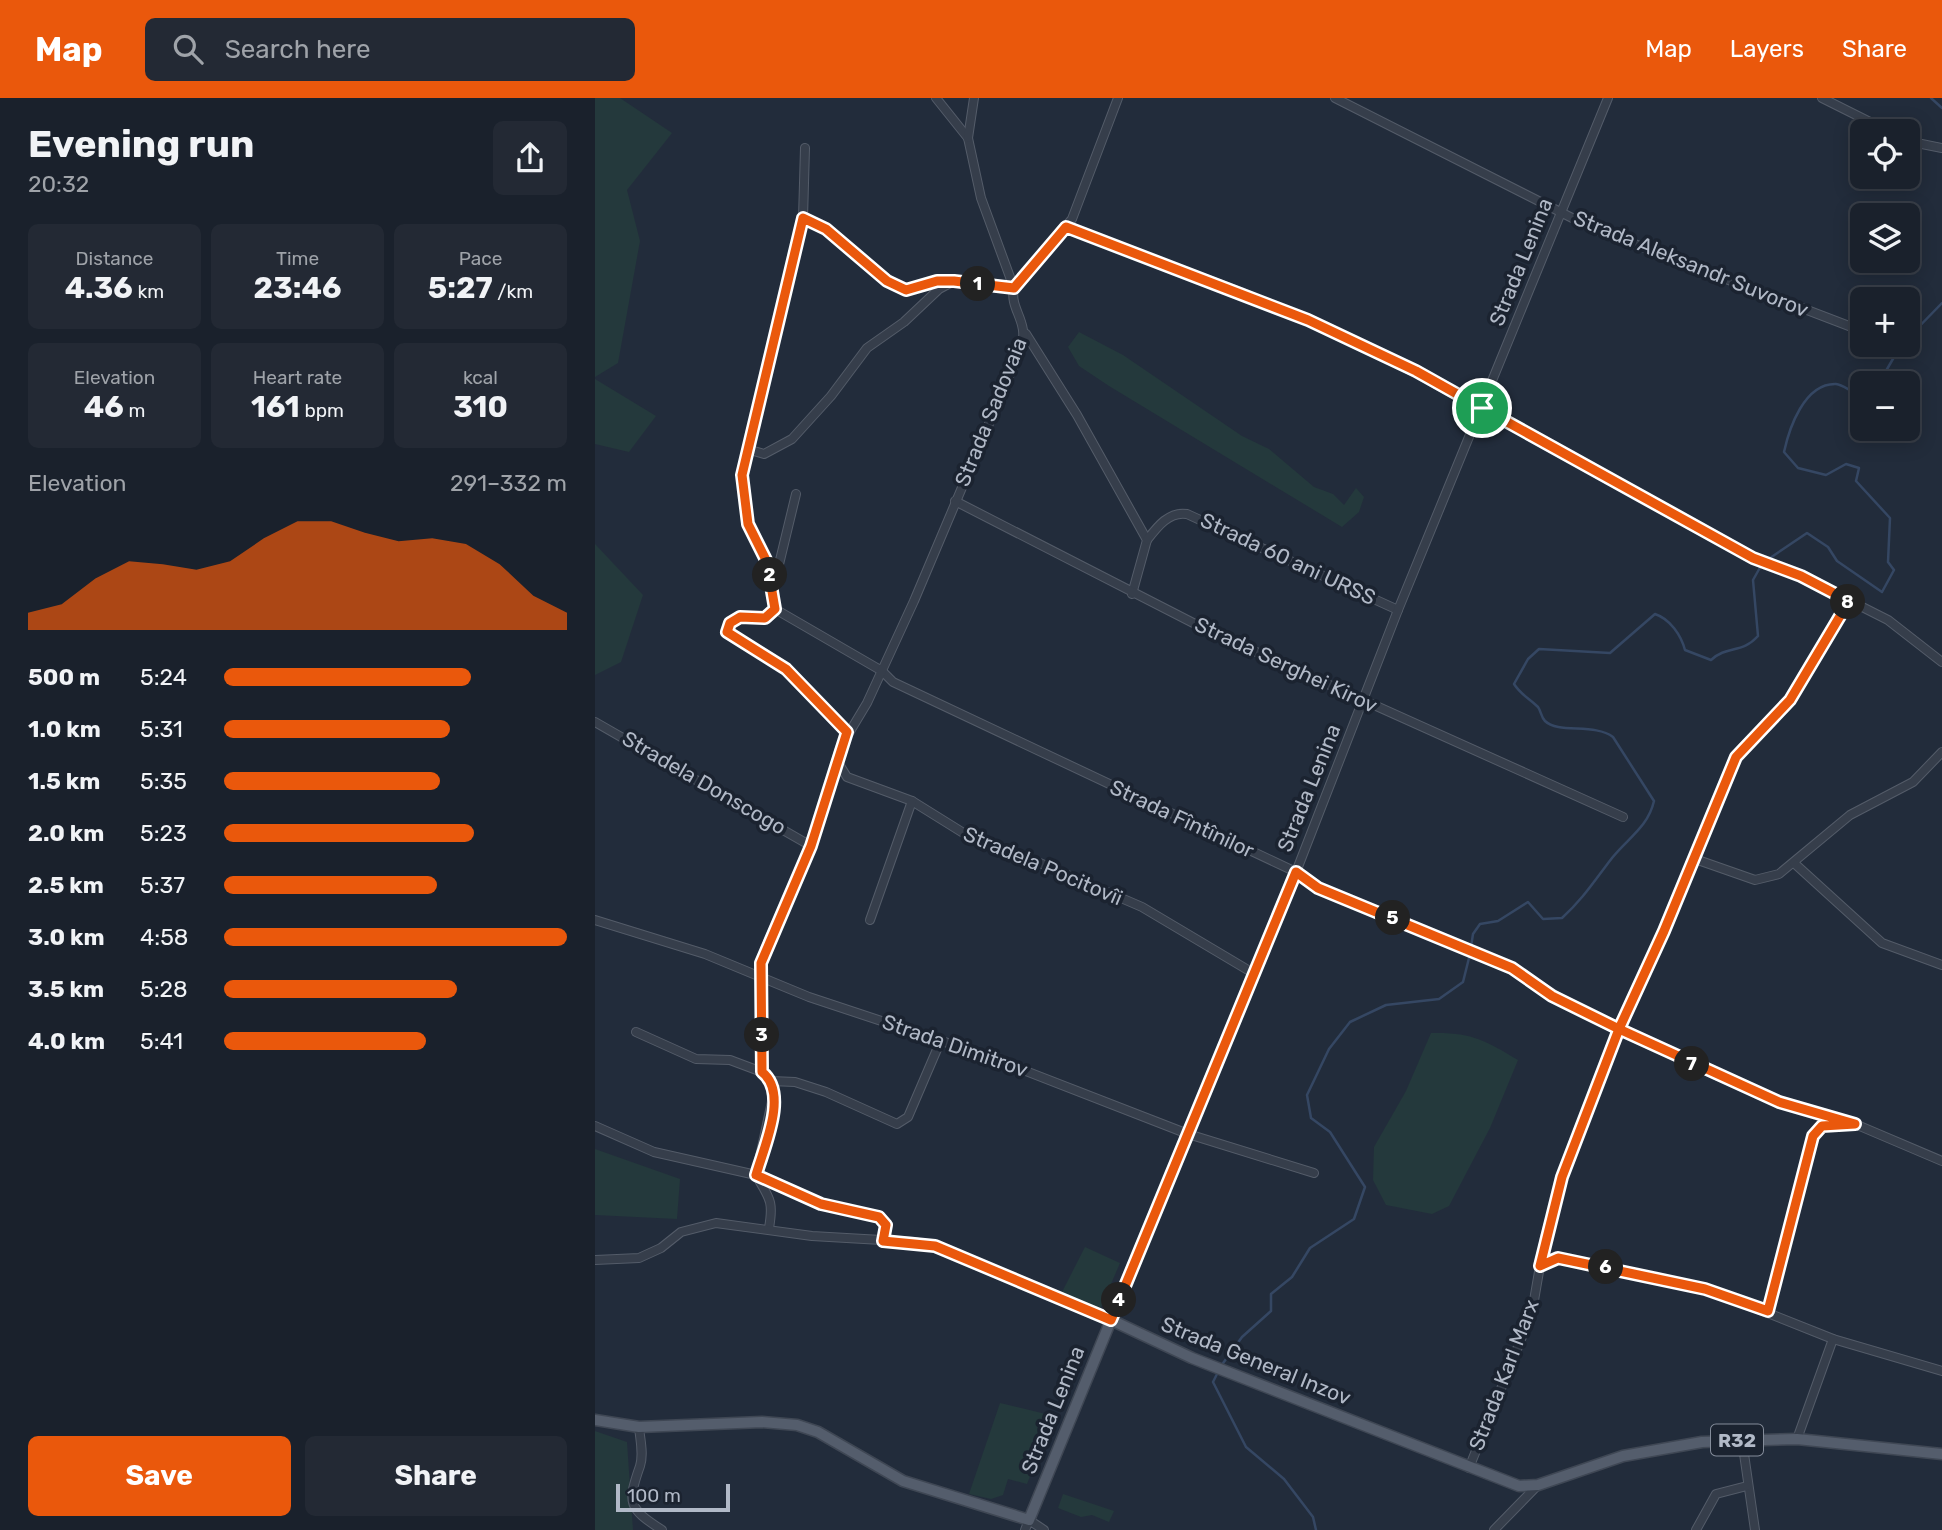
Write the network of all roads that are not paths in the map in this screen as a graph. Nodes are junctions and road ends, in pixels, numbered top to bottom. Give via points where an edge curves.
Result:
1 (936, 98) edge
2 (974, 98) edge
3 (1118, 98) edge
4 (1335, 98) edge
5 (1608, 98) edge
6 (1822, 98) edge
7 (1864, 119) edge
8 (968, 138) junction
9 (1920, 144) edge
10 (805, 148) dead end
11 (1942, 148) edge
12 (1562, 213) junction
13 (803, 218) junction
14 (1066, 227) junction
15 (954, 281) junction
16 (1014, 288) junction
17 (1850, 326) edge
18 (1026, 334) junction
19 (1482, 408) junction
20 (747, 449) junction
21 (796, 494) dead end
22 (955, 501) junction
23 (1147, 540) junction
24 (773, 587) junction
25 (1132, 594) junction
26 (1849, 601) junction
27 (775, 609) junction
28 (1398, 610) junction
29 (1942, 662) edge
30 (882, 671) junction
31 (1364, 701) junction
32 (595, 722) edge
33 (847, 732) junction
34 (1942, 752) edge
35 (837, 761) junction
36 (912, 801) junction
37 (1623, 817) dead end
38 (811, 846) junction
39 (1695, 859) junction
40 (1794, 863) junction
41 (1296, 872) junction
42 (595, 920) edge
43 (870, 920) dead end
44 (1942, 965) edge
45 (1253, 973) junction
46 (760, 975) junction
47 (1619, 1029) junction
48 (636, 1032) dead end
49 (941, 1041) junction
50 (762, 1072) junction
51 (771, 1081) junction
52 (1855, 1124) junction
53 (595, 1126) edge
54 (1188, 1134) junction
55 (1942, 1161) edge
56 (1314, 1173) dead end
57 (756, 1175) junction
58 (769, 1228) junction
59 (883, 1241) junction
60 (595, 1260) edge
61 (1540, 1266) junction
62 (1768, 1311) junction
63 (1111, 1320) junction
64 (1833, 1339) junction
65 (1942, 1371) edge
66 (595, 1420) edge
67 (639, 1427) junction
68 (1797, 1439) junction
69 (1742, 1440) junction
70 (1942, 1454) edge
71 (1469, 1468) junction
72 (1538, 1485) junction
73 (1747, 1486) junction
74 (1027, 1525) edge
75 (662, 1530) edge
76 (1044, 1530) edge
77 (1494, 1530) edge
78 (1696, 1530) edge
79 (1755, 1530) edge

1 - 8 street
2 - 8 street
3 - 14 street
4 - 12 street, Strada Aleksandr Suvorov
5 - 12 street, Strada Lenina
6 - 7 street
8 - 16 street, Strada Sadovaia via 981,198
9 - 11 street
10 - 13 street
12 - 17 street, Strada Aleksandr Suvorov
12 - 19 street, Strada Lenina
13 - 15 street via 826,229 896,286 906,290
13 - 20 street
14 - 16 street
14 - 19 street via 1308,320
15 - 16 street
15 - 20 street via 867,348 792,439 764,454
16 - 18 street, Strada Sadovaia
18 - 22 street, Strada Sadovaia
18 - 23 street
19 - 26 street via 1769,567 1801,576
19 - 28 street, Strada Lenina
20 - 24 street via 742,475 748,524 767,562
21 - 24 street
22 - 25 street, Strada Serghei Kirov
22 - 30 street, Strada Sadovaia
23 - 25 street
23 - 28 street, Strada 60 ani URSS via 1177,512 1198,516
24 - 27 street
25 - 31 street, Strada Serghei Kirov
26 - 29 street via 1888,620
26 - 39 street, Strada Karl Marx via 1790,700 1736,757
27 - 30 street, Strada Fîntînilor
27 - 33 street via 765,618 740,617 730,623 727,632 786,669
28 - 31 street, Strada Lenina
30 - 33 street, Strada Sadovaia
30 - 41 street, Strada Fîntînilor via 893,682
31 - 37 street, Strada Serghei Kirov
31 - 41 street, Strada Lenina
32 - 38 street, Stradela Donscogo
33 - 35 street, Strada Sadovaia
34 - 40 street via 1913,782 1850,816
35 - 36 street, Stradela Pocitovîi via 846,777
35 - 38 street, Strada Sadovaia
36 - 43 street
36 - 45 street, Stradela Pocitovîi via 982,842 1142,907
38 - 46 street, Strada Sadovaia via 765,949
39 - 40 street via 1755,880 1779,874
39 - 47 street, Strada Karl Marx
40 - 44 street via 1882,943
41 - 45 street, Strada Lenina
41 - 47 street, Strada Fîntînilor via 1318,888 1512,968 1574,1008
42 - 46 street, Strada Dimitrov
45 - 54 street, Strada Lenina
46 - 49 street, Strada Dimitrov via 809,997
46 - 50 street, Strada Sadovaia
47 - 52 street, Strada Fîntînilor via 1779,1102
47 - 61 street, Strada Karl Marx via 1562,1177
48 - 50 street via 696,1059 730,1060
49 - 51 street via 905,1120 893,1124 795,1082
49 - 54 street, Strada Dimitrov
50 - 51 street
51 - 57 street via 773,1108
52 - 55 street, Strada Fîntînilor
52 - 62 street via 1822,1126 1813,1136
53 - 57 street via 655,1152
54 - 56 street, Strada Dimitrov
54 - 63 street, Strada Lenina
57 - 58 street via 771,1197
57 - 59 street via 821,1204 879,1217 886,1225
58 - 59 street, Strada General Inzov
58 - 60 street, Strada General Inzov via 707,1225 681,1232 639,1258
59 - 63 street, Strada General Inzov via 935,1246
61 - 62 street via 1558,1258 1705,1289
61 - 71 street, Strada Karl Marx via 1532,1312
62 - 64 street
63 - 71 main road, Strada General Inzov / R32 via 1192,1358
63 - 74 main road, Strada Lenina
64 - 65 street
64 - 68 street
66 - 67 main road
67 - 74 main road via 797,1425 818,1432 903,1481
67 - 75 street via 642,1454 630,1493 639,1514
68 - 69 main road, R32
68 - 70 main road, R32
69 - 72 main road, R32 via 1689,1443 1623,1456
69 - 73 street
71 - 72 main road, Strada General Inzov / R32 via 1519,1486
72 - 77 street
73 - 78 street via 1716,1494
73 - 79 street
74 - 76 street

